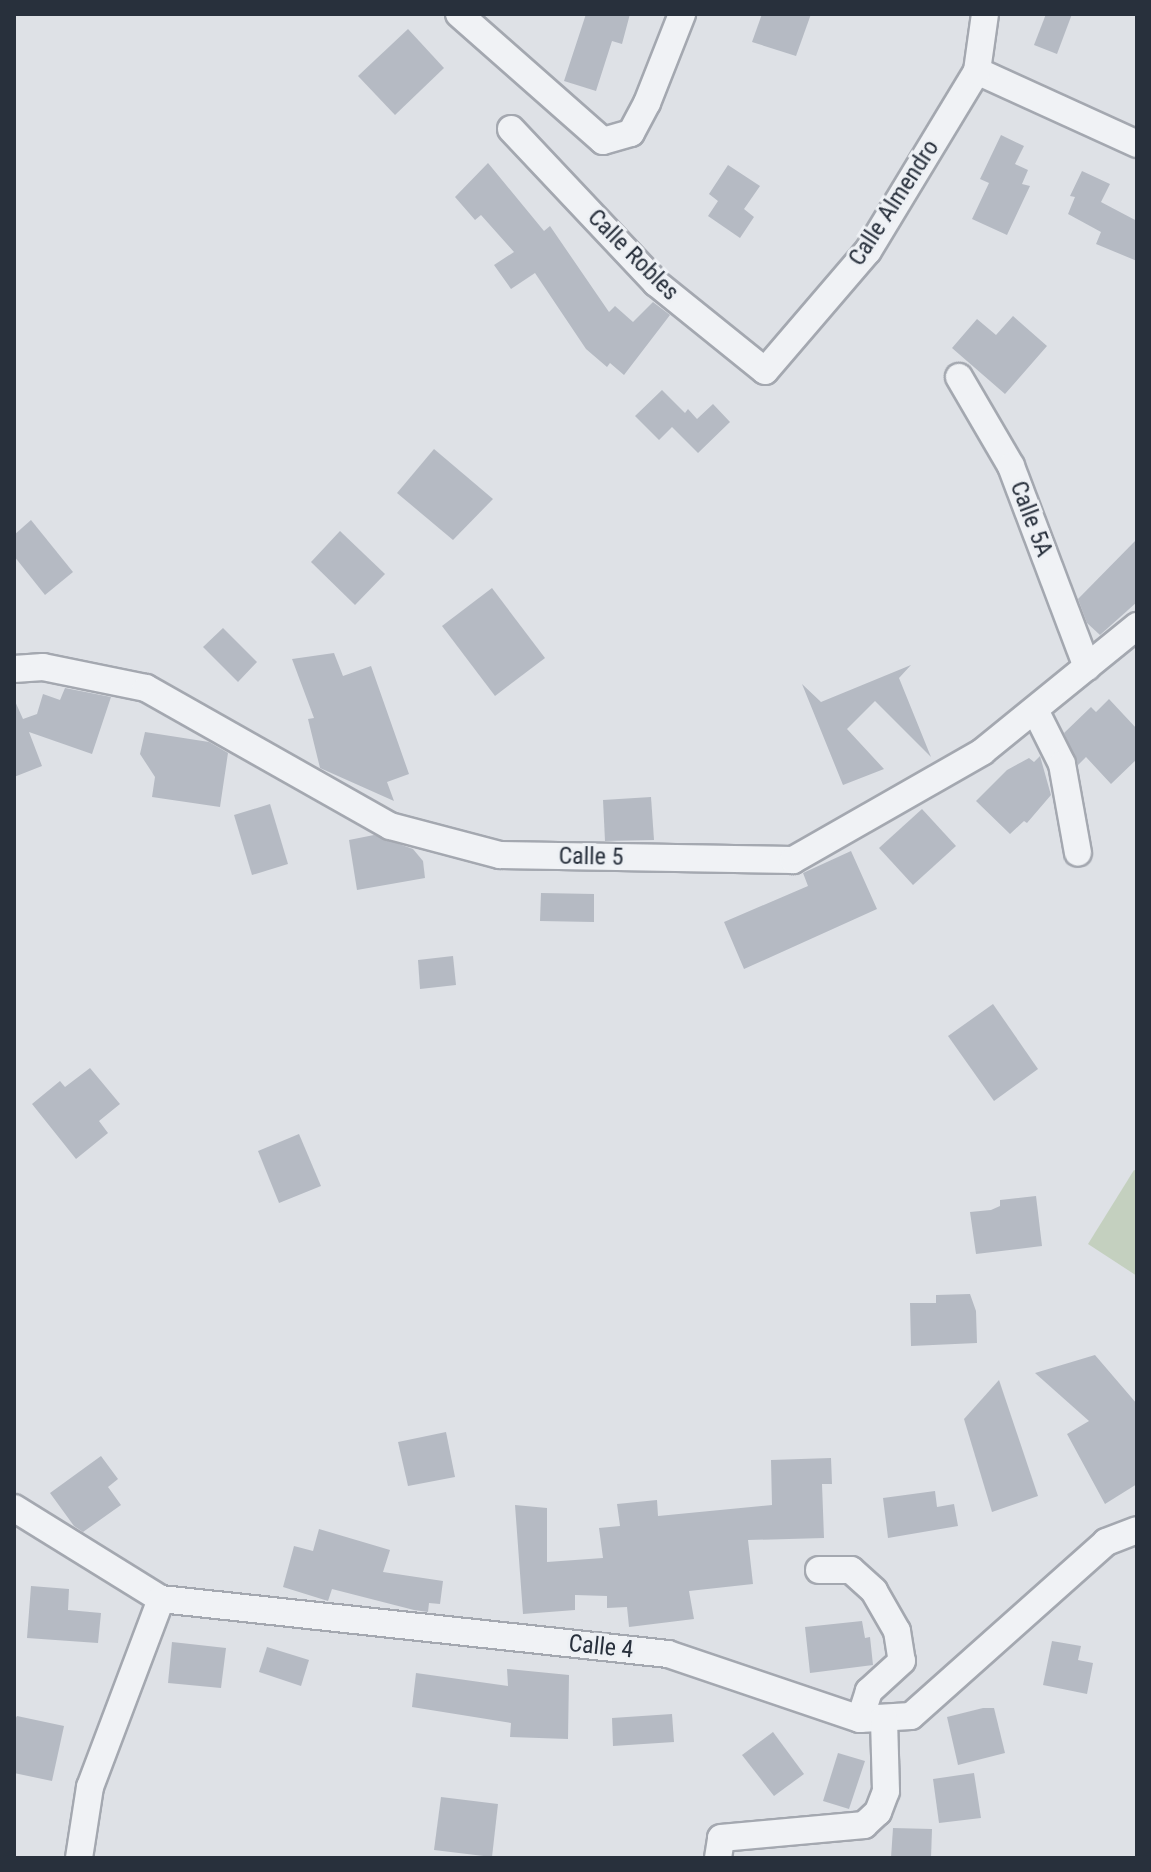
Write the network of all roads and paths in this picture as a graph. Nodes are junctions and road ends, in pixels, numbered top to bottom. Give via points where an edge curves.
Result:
1 (459, 14) edge
2 (682, 14) edge
3 (985, 14) edge
4 (977, 71) junction
5 (511, 129) dead end
6 (1137, 144) edge
7 (765, 371) joint
8 (959, 377) dead end
9 (1137, 626) edge
10 (1087, 667) junction
11 (14, 669) edge
12 (1035, 710) junction
13 (1078, 853) dead end
14 (14, 1508) edge
15 (1137, 1530) edge
16 (819, 1570) dead end
17 (161, 1599) junction
18 (872, 1719) junction
19 (79, 1858) edge
20 (718, 1858) edge

1 - 2 street via 603,141 631,133
3 - 4 street, Calle Almendro
4 - 6 street
4 - 7 street, Calle Almendro via 868,251
5 - 7 street, Calle Robles via 656,283
8 - 10 street, Calle 5A via 1011,466
9 - 10 street, Calle 5
10 - 12 street, Calle 5
11 - 12 street, Calle 5 via 43,667 146,688 390,826 500,855 793,860 982,752
12 - 13 street via 1062,764
14 - 17 street, Calle 4
15 - 18 street via 1106,1542 911,1716
16 - 18 street via 851,1570 874,1591 897,1631 902,1661 869,1691
17 - 18 street, Calle 4 via 668,1654
17 - 19 street via 90,1787
18 - 20 street via 886,1791 878,1812 864,1825 721,1838

